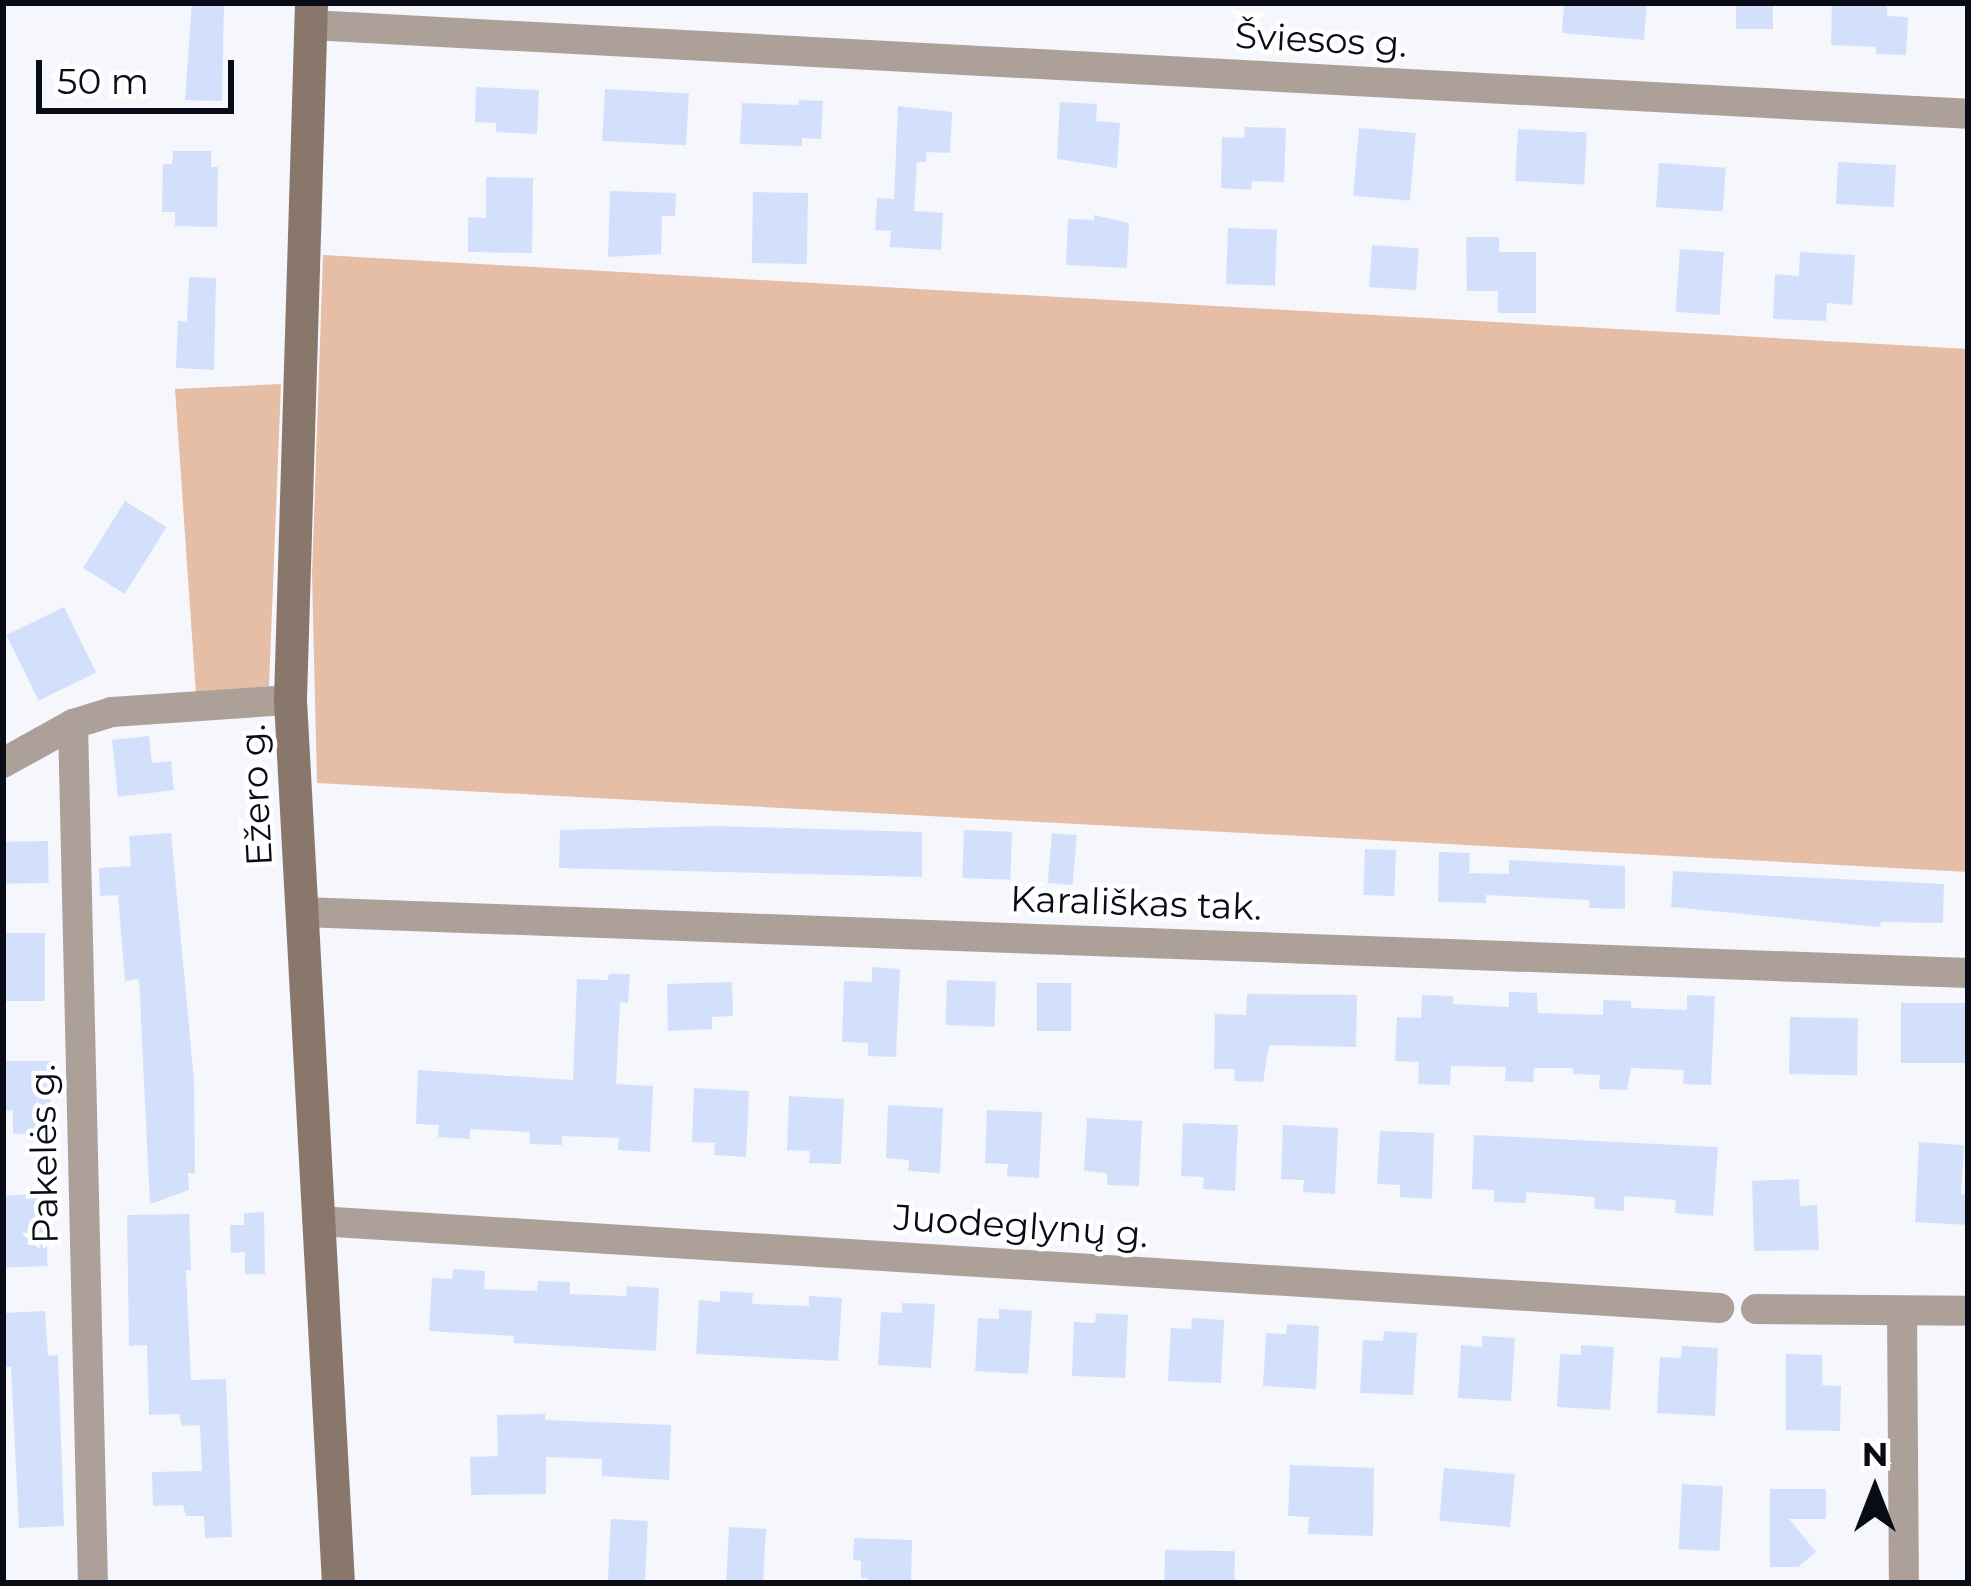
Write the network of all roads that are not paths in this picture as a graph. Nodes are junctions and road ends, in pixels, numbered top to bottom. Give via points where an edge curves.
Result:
1 (311, 14) edge
2 (1968, 114) edge
3 (290, 700) junction
4 (73, 724) junction
5 (3, 763) edge
6 (302, 912) junction
7 (1968, 973) edge
8 (319, 1221) junction
9 (1719, 1308) dead end
10 (1756, 1309) dead end
11 (1902, 1311) junction
12 (1968, 1311) edge
13 (93, 1583) edge
14 (338, 1583) edge
15 (1904, 1583) edge

1 - 2 street, Šviesos g.
1 - 3 main road, Ežero g.
3 - 4 street via 157,707
3 - 6 main road, Ežero g.
4 - 5 street
4 - 13 street, Pakelės g.
6 - 7 street, Karališkas tak.
6 - 8 main road, Ežero g.
8 - 9 street, Juodeglynų g.
8 - 14 main road, Ežero g.
10 - 11 street
11 - 12 street
11 - 15 street

